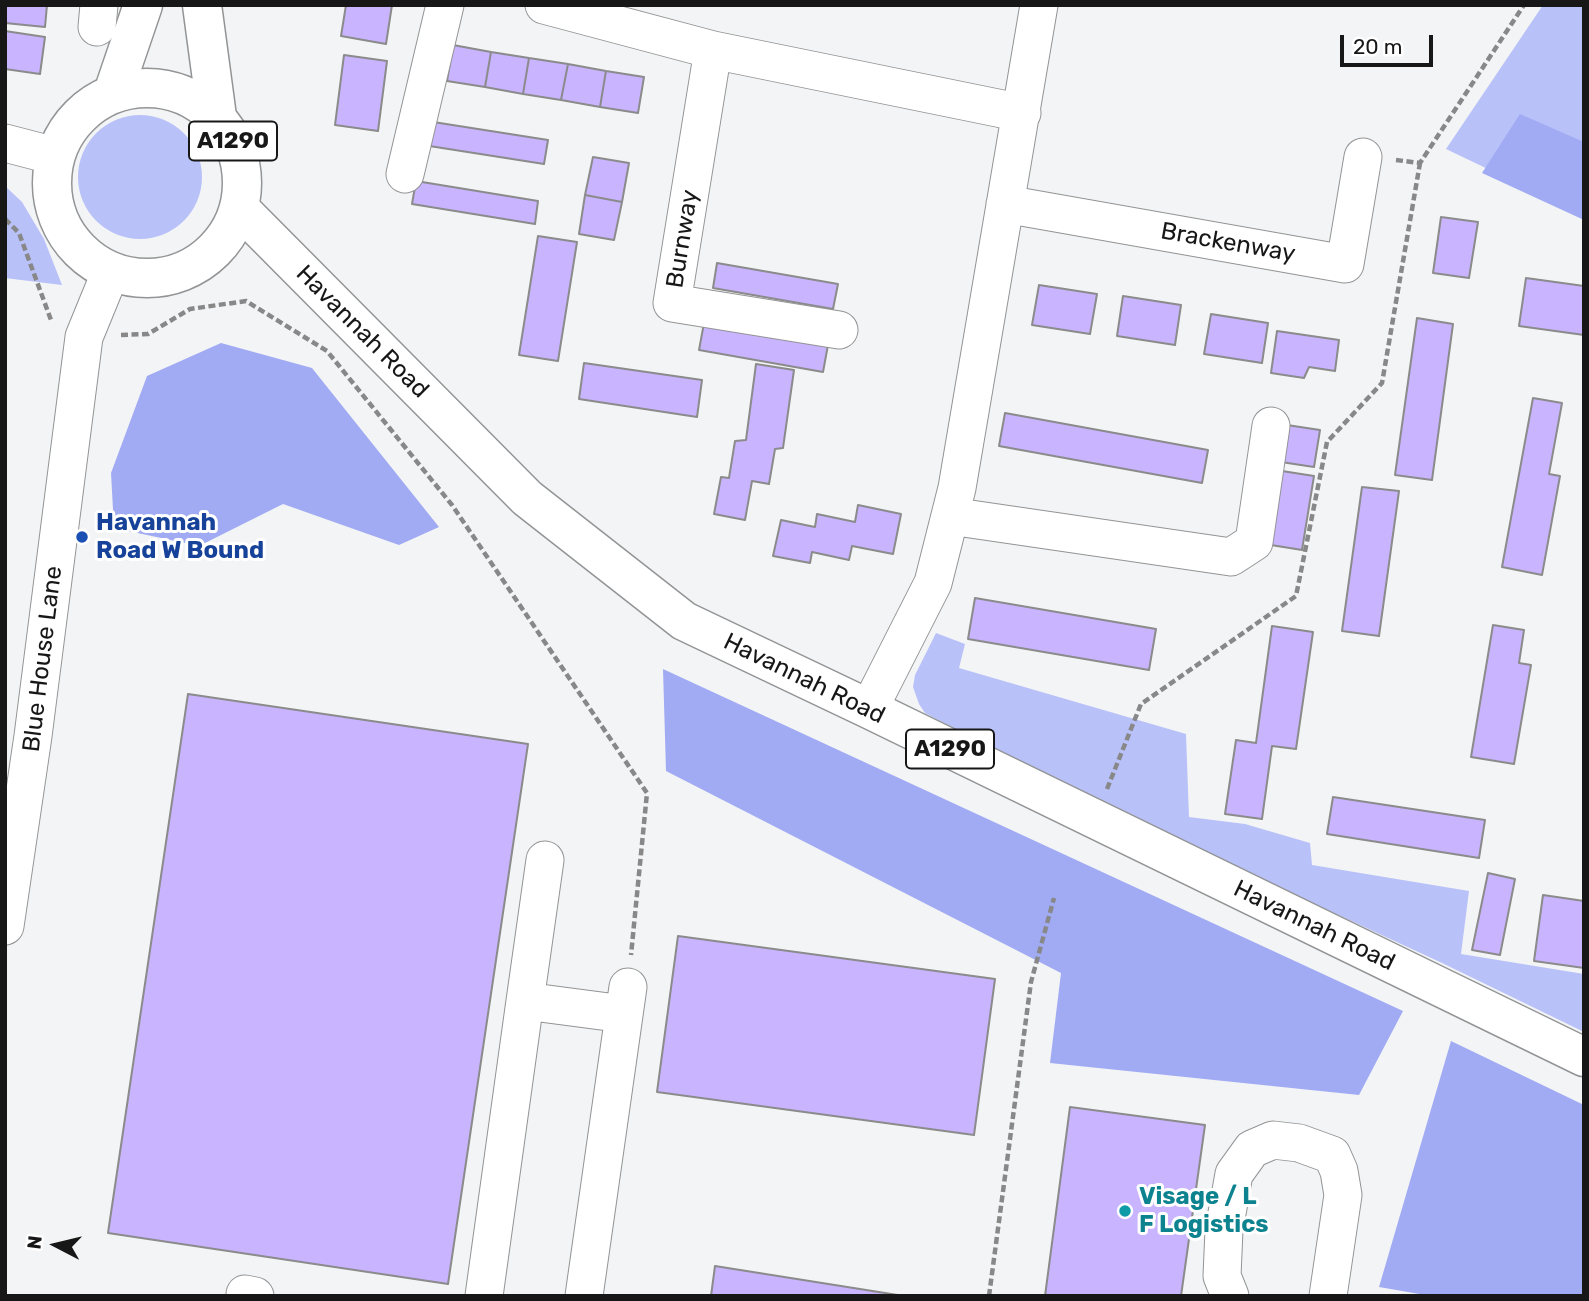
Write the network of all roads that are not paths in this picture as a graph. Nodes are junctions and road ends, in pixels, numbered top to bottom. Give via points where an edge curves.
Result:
1 (144, 5) edge
2 (202, 5) edge
3 (445, 5) edge
4 (544, 5) edge
5 (1040, 5) edge
6 (713, 50) junction
7 (113, 93) junction
8 (1022, 113) junction
9 (217, 117) junction
10 (5, 144) edge
11 (55, 156) junction
12 (1363, 157) road end
13 (405, 174) dead end
14 (1005, 204) junction
15 (239, 208) junction
16 (111, 271) junction
17 (839, 330) dead end
18 (1271, 426) dead end
19 (950, 516) junction
20 (869, 709) junction
21 (545, 860) dead end
22 (5, 926) edge
23 (525, 1001) junction
24 (1584, 1057) edge
25 (484, 1296) edge
26 (584, 1296) edge
27 (1230, 1296) edge
28 (1328, 1296) edge

1 - 7 main road
2 - 9 main road, A1290
3 - 13 street
4 - 6 street
5 - 8 street
6 - 8 street
6 - 17 street, Burnway via 672,303
7 - 9 main road, A1290 via 146,87 179,92
7 - 11 main road, A1290 via 93,103 69,126
8 - 14 street
9 - 15 main road, A1290 via 235,145 243,177
10 - 11 street
11 - 16 main road, A1290 via 51,177 55,210 70,240 94,263
12 - 14 street, Brackenway via 1345,264
14 - 19 street
15 - 16 main road, A1290 via 225,238 201,262 171,275 140,277
15 - 20 main road, Havannah Road / A1290 via 527,498 684,621
16 - 22 street, Blue House Lane via 84,337
18 - 19 street via 1254,542 1231,557
19 - 20 street via 933,583
20 - 24 main road, Havannah Road / A1290
21 - 23 street
23 - 25 street
23 - 26 street via 626,1001
27 - 28 street via 1222,1276 1234,1174 1252,1149 1273,1140 1332,1154 1339,1171 1343,1195

